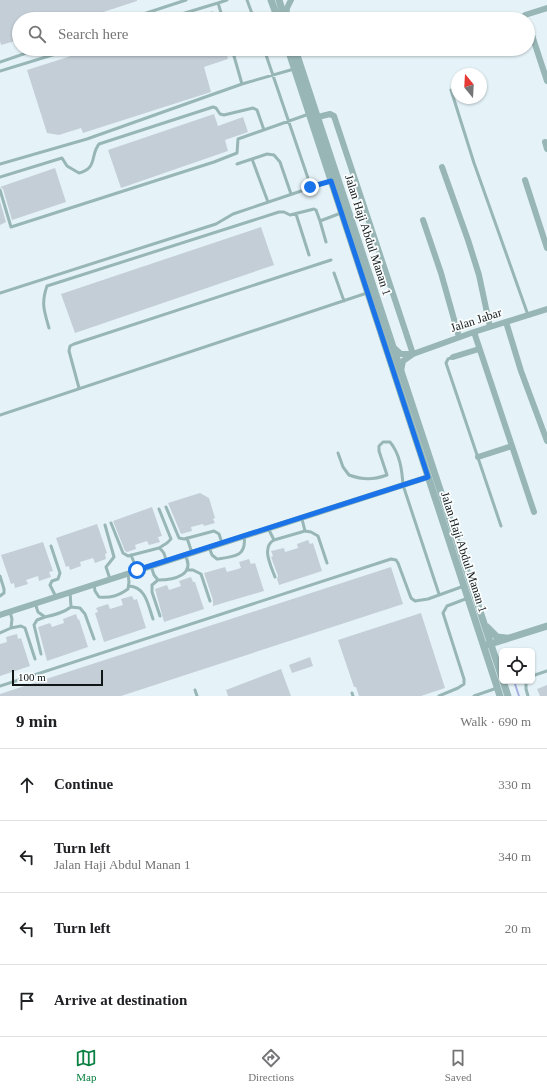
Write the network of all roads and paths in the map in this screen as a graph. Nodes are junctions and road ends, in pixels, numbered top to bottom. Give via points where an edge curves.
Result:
1 (186, 0) edge
2 (227, 0) edge
3 (247, 0) edge
4 (272, 0) edge
5 (279, 0) edge
6 (291, 0) edge
7 (218, 3) junction
8 (547, 8) edge
9 (149, 12) edge
10 (188, 12) edge
11 (221, 12) edge
12 (251, 12) edge
13 (276, 12) edge
14 (283, 12) edge
15 (287, 12) edge
16 (534, 12) edge
17 (535, 44) edge
18 (18, 56) edge
19 (49, 56) edge
20 (234, 56) edge
21 (266, 56) edge
22 (290, 56) edge
23 (298, 56) edge
24 (0, 62) edge
25 (294, 69) junction
26 (0, 71) edge
27 (273, 76) junction
28 (547, 81) edge
29 (242, 84) junction
30 (455, 104) edge
31 (309, 114) junction
32 (322, 116) junction
33 (288, 121) junction
34 (264, 130) junction
35 (545, 142) dead end
36 (547, 149) edge
37 (252, 159) junction
38 (0, 164) edge
39 (237, 164) dead end
40 (442, 167) dead end
41 (0, 177) edge
42 (525, 180) dead end
43 (331, 181) junction
44 (310, 187) junction
45 (0, 190) edge
46 (291, 194) junction
47 (268, 202) junction
48 (341, 213) junction
49 (296, 214) junction
50 (424, 220) dead end
51 (320, 221) junction
52 (326, 242) dead end
53 (547, 248) edge
54 (309, 255) dead end
55 (330, 260) dead end
56 (334, 273) dead end
57 (0, 293) edge
58 (367, 293) junction
59 (344, 301) junction
60 (547, 309) edge
61 (528, 315) junction
62 (506, 322) junction
63 (490, 327) junction
64 (49, 328) dead end
65 (474, 332) junction
66 (459, 337) junction
67 (393, 347) junction
68 (480, 350) junction
69 (413, 354) junction
70 (453, 357) joint
71 (401, 372) junction
72 (79, 388) junction
73 (0, 414) edge
74 (547, 441) edge
75 (512, 446) junction
76 (338, 453) dead end
77 (478, 457) junction
78 (428, 477) junction
79 (403, 485) junction
80 (166, 507) dead end
81 (159, 509) dead end
82 (534, 512) dead end
83 (301, 517) junction
84 (111, 523) dead end
85 (105, 525) dead end
86 (501, 526) dead end
87 (268, 528) junction
88 (305, 531) junction
89 (244, 536) junction
90 (188, 538) junction
91 (274, 540) junction
92 (222, 543) junction
93 (51, 546) dead end
94 (209, 547) junction
95 (159, 548) junction
96 (192, 553) junction
97 (131, 555) junction
98 (185, 555) junction
99 (166, 561) junction
100 (327, 563) dead end
101 (151, 566) junction
102 (137, 570) junction
103 (187, 570) junction
104 (127, 574) junction
105 (0, 576) edge
106 (275, 577) dead end
107 (110, 579) junction
108 (158, 580) junction
109 (94, 584) junction
110 (128, 586) junction
111 (464, 586) junction
112 (70, 592) junction
113 (439, 594) junction
114 (0, 596) edge
115 (56, 597) junction
116 (468, 598) junction
117 (210, 601) dead end
118 (35, 603) junction
119 (72, 607) junction
120 (10, 611) junction
121 (1, 612) edge
122 (160, 616) dead end
123 (45, 617) junction
124 (153, 619) dead end
125 (484, 622) junction
126 (547, 626) edge
127 (11, 628) junction
128 (0, 633) edge
129 (511, 638) junction
130 (94, 639) dead end
131 (491, 644) junction
132 (483, 646) junction
133 (41, 654) dead end
134 (35, 659) dead end
135 (497, 663) junction
136 (499, 669) edge
137 (547, 671) edge
138 (535, 675) edge
139 (504, 684) edge
140 (526, 684) edge
141 (0, 686) edge
142 (497, 688) junction
143 (195, 690) dead end
144 (197, 696) edge
145 (439, 696) edge
146 (474, 696) edge
147 (500, 696) edge
148 (508, 696) edge
149 (528, 696) edge

1 - 9 lane
2 - 7 lane
3 - 12 lane
4 - 13 street
5 - 14 street
6 - 15 street
7 - 10 lane
7 - 11 lane
8 - 16 street
17 - 28 street
18 - 24 lane
19 - 26 lane
20 - 29 lane
21 - 27 lane
22 - 25 street, Jalan Haji Abdul Manan 1
23 - 32 street, Jalan Haji Abdul Manan 1
25 - 27 lane
25 - 31 street, Jalan Haji Abdul Manan 1
27 - 29 lane
27 - 33 lane
29 - 38 lane via 87,138
30 - 61 lane
31 - 33 lane
31 - 43 street, Jalan Haji Abdul Manan 1
32 - 67 street, Jalan Haji Abdul Manan 1
32 - 69 street via 334,116
33 - 34 lane
33 - 44 lane
34 - 41 lane via 257,110 253,108 224,116 213,107 99,144 94,162 86,171 79,173 67,166 62,158
34 - 45 lane via 238,139 237,153 214,162 12,227
35 - 36 street
37 - 39 lane
37 - 46 lane via 274,154 280,162
37 - 47 lane
40 - 63 street via 473,254
42 - 53 street
43 - 44 lane
43 - 48 street, Jalan Haji Abdul Manan 1
44 - 46 lane
46 - 47 lane
47 - 57 lane via 234,214 216,224
48 - 51 lane
48 - 58 street, Jalan Haji Abdul Manan 1
49 - 51 lane via 314,209
49 - 54 lane
49 - 64 lane via 279,212 47,286 43,308
50 - 66 street
51 - 52 lane
55 - 72 lane via 70,346
56 - 59 lane
58 - 59 lane
58 - 78 street, Jalan Haji Abdul Manan 1
59 - 72 lane
60 - 61 street, Jalan Jabar
61 - 62 street, Jalan Jabar
62 - 63 street, Jalan Jabar
62 - 74 street
63 - 65 street, Jalan Jabar
65 - 66 street, Jalan Jabar
65 - 68 street
66 - 69 street, Jalan Jabar
67 - 69 street via 401,354
67 - 71 street, Jalan Haji Abdul Manan 1
68 - 70 street
68 - 75 street
69 - 71 street via 403,361
70 - 77 lane via 446,363
71 - 125 street, Jalan Haji Abdul Manan 1
72 - 73 lane
75 - 77 street
75 - 82 street
76 - 79 lane via 349,475 366,480 378,478 387,476 379,446 383,442 390,442 402,468
77 - 86 lane
78 - 79 street
78 - 111 street, Jalan Haji Abdul Manan 1
79 - 83 street
79 - 113 lane
80 - 90 lane via 179,538
81 - 95 lane via 171,539
83 - 87 street
83 - 88 lane
84 - 97 lane via 123,553
85 - 107 lane via 114,557 106,567
87 - 89 street
87 - 91 lane
88 - 91 lane
88 - 100 lane via 318,536
89 - 92 street
89 - 94 lane via 245,548 236,556 217,559
90 - 92 lane via 214,531 219,534
90 - 96 lane
91 - 106 lane via 269,542 267,548
92 - 94 street
93 - 115 lane via 60,573 58,579 50,585
94 - 96 street
95 - 97 lane
95 - 99 lane
96 - 98 street
97 - 102 lane
98 - 99 street
98 - 103 lane via 188,561
99 - 101 street
101 - 102 street
101 - 108 lane
102 - 104 street
103 - 108 lane via 185,574
103 - 117 lane via 200,574
104 - 107 street
104 - 110 lane
105 - 114 lane via 4,589
107 - 109 street
108 - 122 lane via 152,585 152,592
109 - 110 lane via 99,597 109,598 118,596 128,589
109 - 112 street
110 - 124 lane via 136,586 141,591
111 - 113 lane
111 - 116 street, Jalan Haji Abdul Manan 1
112 - 115 street
112 - 119 lane
113 - 141 lane via 415,601 411,598 398,563 391,559
115 - 118 street
116 - 132 street, Jalan Haji Abdul Manan 1
116 - 145 lane via 447,606 443,613 464,684
118 - 120 street
118 - 123 lane via 38,612
119 - 123 lane
119 - 130 lane via 80,608 85,614
120 - 121 street
120 - 127 lane
123 - 133 lane via 37,620 34,625
125 - 129 street via 496,637
125 - 131 street, Jalan Haji Abdul Manan 1
126 - 129 street
127 - 128 lane
127 - 134 lane via 25,628
129 - 131 street
129 - 135 street via 497,650
131 - 132 street
131 - 135 street, Jalan Haji Abdul Manan 1
132 - 142 street, Jalan Haji Abdul Manan 1
135 - 136 street, Jalan Haji Abdul Manan 1
137 - 138 lane
139 - 148 street
140 - 149 lane
142 - 146 lane
142 - 147 street, Jalan Haji Abdul Manan 1
143 - 144 lane

